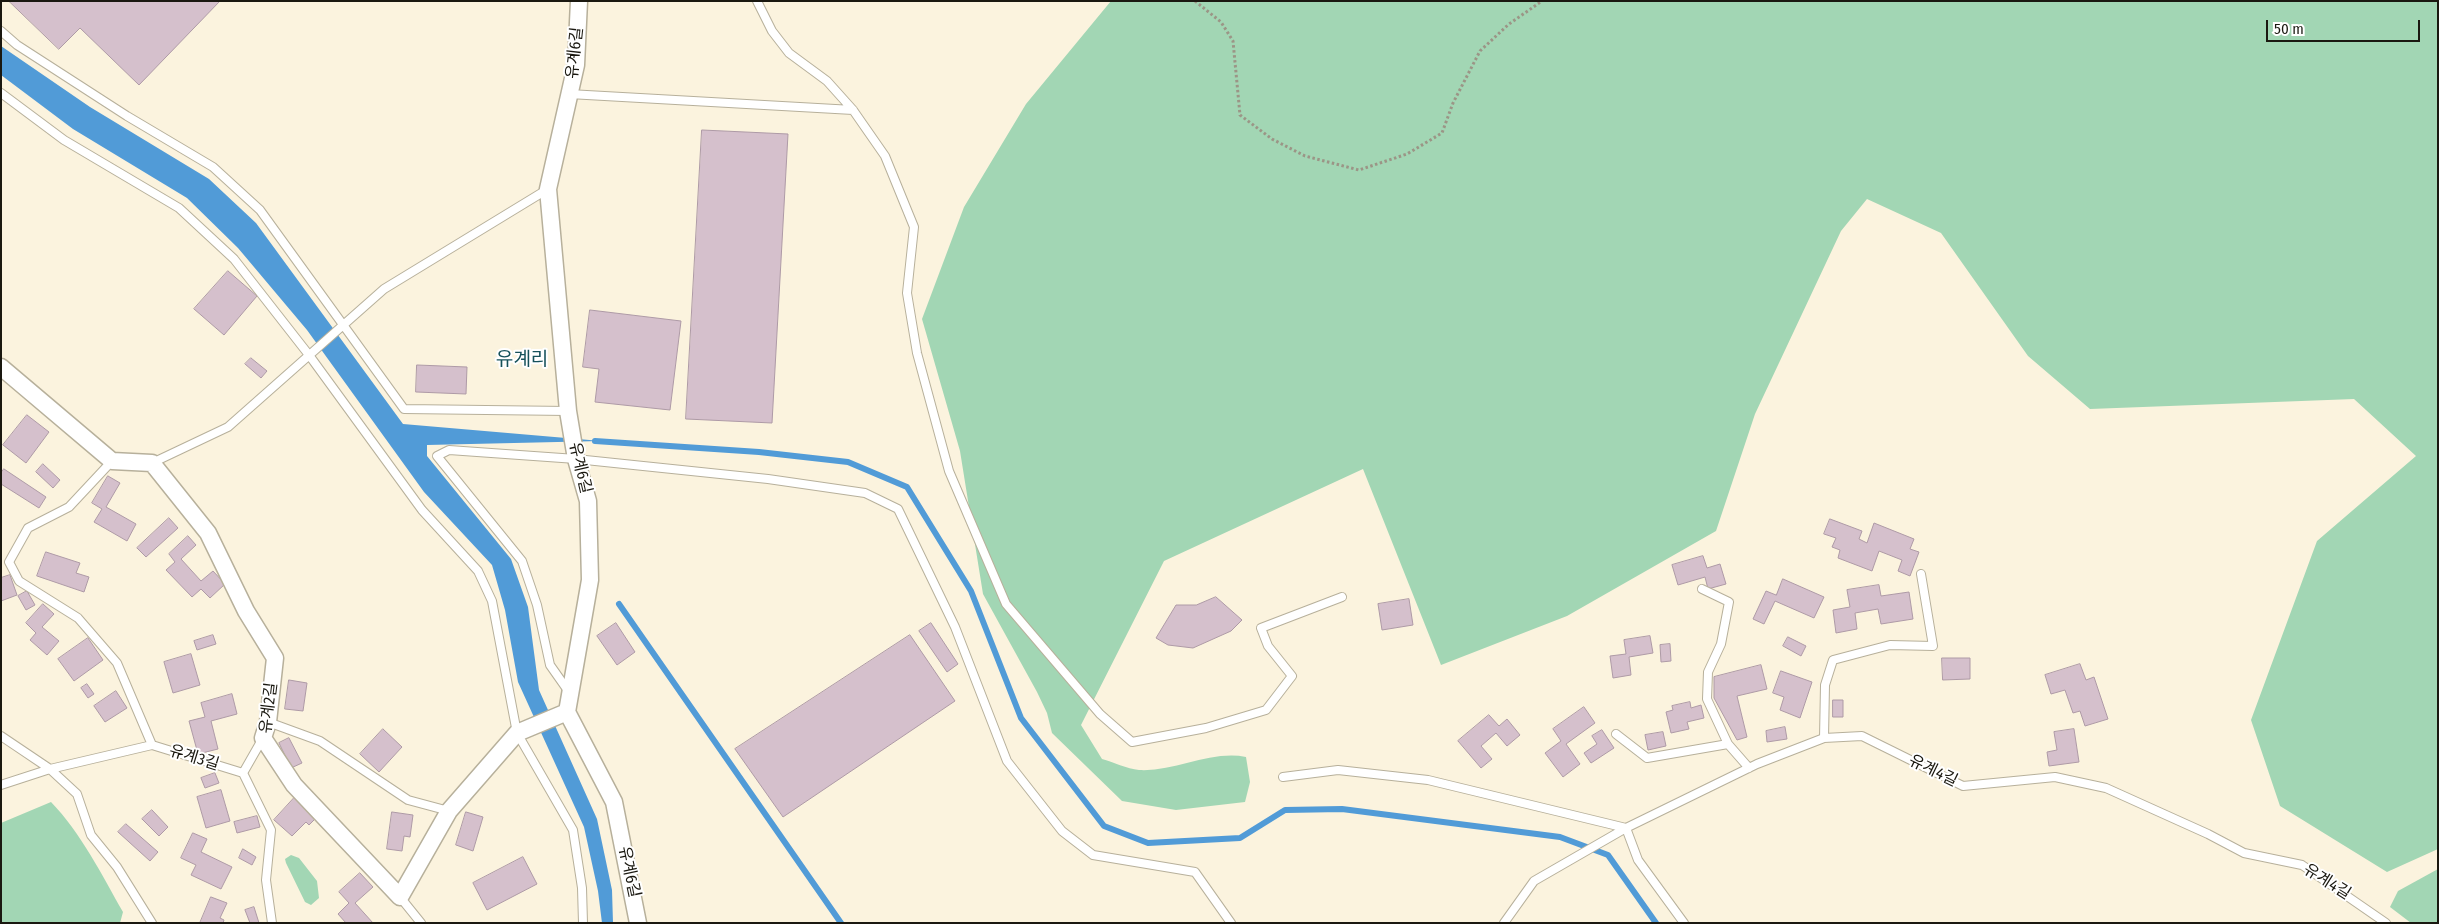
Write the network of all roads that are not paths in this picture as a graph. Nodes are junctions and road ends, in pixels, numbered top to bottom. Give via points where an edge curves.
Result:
1 (579, 1) edge
2 (757, 1) edge
3 (1, 31) edge
4 (1, 93) edge
5 (569, 94) junction
6 (853, 110) junction
7 (548, 189) junction
8 (344, 324) junction
9 (309, 355) junction
10 (1, 367) edge
11 (568, 411) junction
12 (576, 459) junction
13 (112, 461) junction
14 (152, 463) junction
15 (1921, 574) dead end
16 (1702, 589) dead end
17 (1342, 597) dead end
18 (572, 696) junction
19 (567, 712) junction
20 (268, 722) junction
21 (517, 733) junction
22 (1616, 734) dead end
23 (1, 736) edge
24 (263, 738) junction
25 (1824, 738) junction
26 (1728, 744) junction
27 (152, 745) junction
28 (50, 768) junction
29 (1749, 768) junction
30 (243, 773) junction
31 (1283, 777) dead end
32 (1, 785) edge
33 (449, 811) junction
34 (1626, 828) junction
35 (400, 898) junction
36 (152, 923) edge
37 (272, 923) edge
38 (422, 923) edge
39 (583, 923) edge
40 (638, 923) edge
41 (1231, 923) edge
42 (1504, 923) edge
43 (1684, 923) edge
44 (2386, 923) edge

1 - 5 street, 유계6길 via 576,65
2 - 6 lane via 772,32 789,52 827,82
3 - 8 lane via 17,45 213,168 260,210
4 - 9 lane via 64,140 179,208 234,259
5 - 6 lane
5 - 7 street, 유계6길
6 - 17 lane via 885,156 914,227 907,294 917,353 949,471 1006,604 1100,714 1132,742 1206,728 1266,710 1292,676 1268,646 1262,628
7 - 8 lane via 384,289
7 - 11 street, 유계6길
8 - 9 lane
8 - 11 lane via 404,409
9 - 14 lane via 228,427
9 - 21 lane via 422,510 478,571 492,601
10 - 13 street
11 - 12 street, 유계6길
12 - 18 street, 유계6길 via 588,501 590,580
12 - 18 lane via 449,450 437,456 522,561 550,665
12 - 41 lane via 768,479 865,493 898,509 955,627 1007,761 1062,831 1093,855 1195,872
13 - 14 street
13 - 27 lane via 69,507 28,528 8,562 19,581 78,618 117,663
14 - 20 street, 유계2길 via 208,533 246,611 275,658
15 - 25 lane via 1933,646 1890,645 1833,660 1824,685
16 - 26 lane via 1729,602 1721,644 1708,672 1708,699
18 - 19 street, 유계6길
19 - 21 street
19 - 40 street, 유계6길 via 614,802
20 - 24 street, 유계2길
20 - 33 lane via 320,741 408,800
21 - 33 street
21 - 39 lane via 572,830 582,888
22 - 26 lane via 1647,758
23 - 28 lane
24 - 30 lane
24 - 35 street, 유계2길 via 294,785
25 - 29 lane, 유계4길
25 - 44 lane, 유계4길 via 1862,736 1963,786 2055,777 2106,788 2244,853 2302,865
26 - 29 lane
27 - 28 lane, 유계3길
27 - 30 lane, 유계3길
28 - 32 lane, 유계3길
28 - 36 lane via 77,794 91,836 117,867
29 - 34 lane, 유계4길
30 - 37 lane via 271,830 266,880
31 - 34 lane via 1338,770 1428,780
33 - 35 street
34 - 42 lane, 유계4길 via 1534,881
34 - 43 lane via 1638,860
35 - 38 lane

